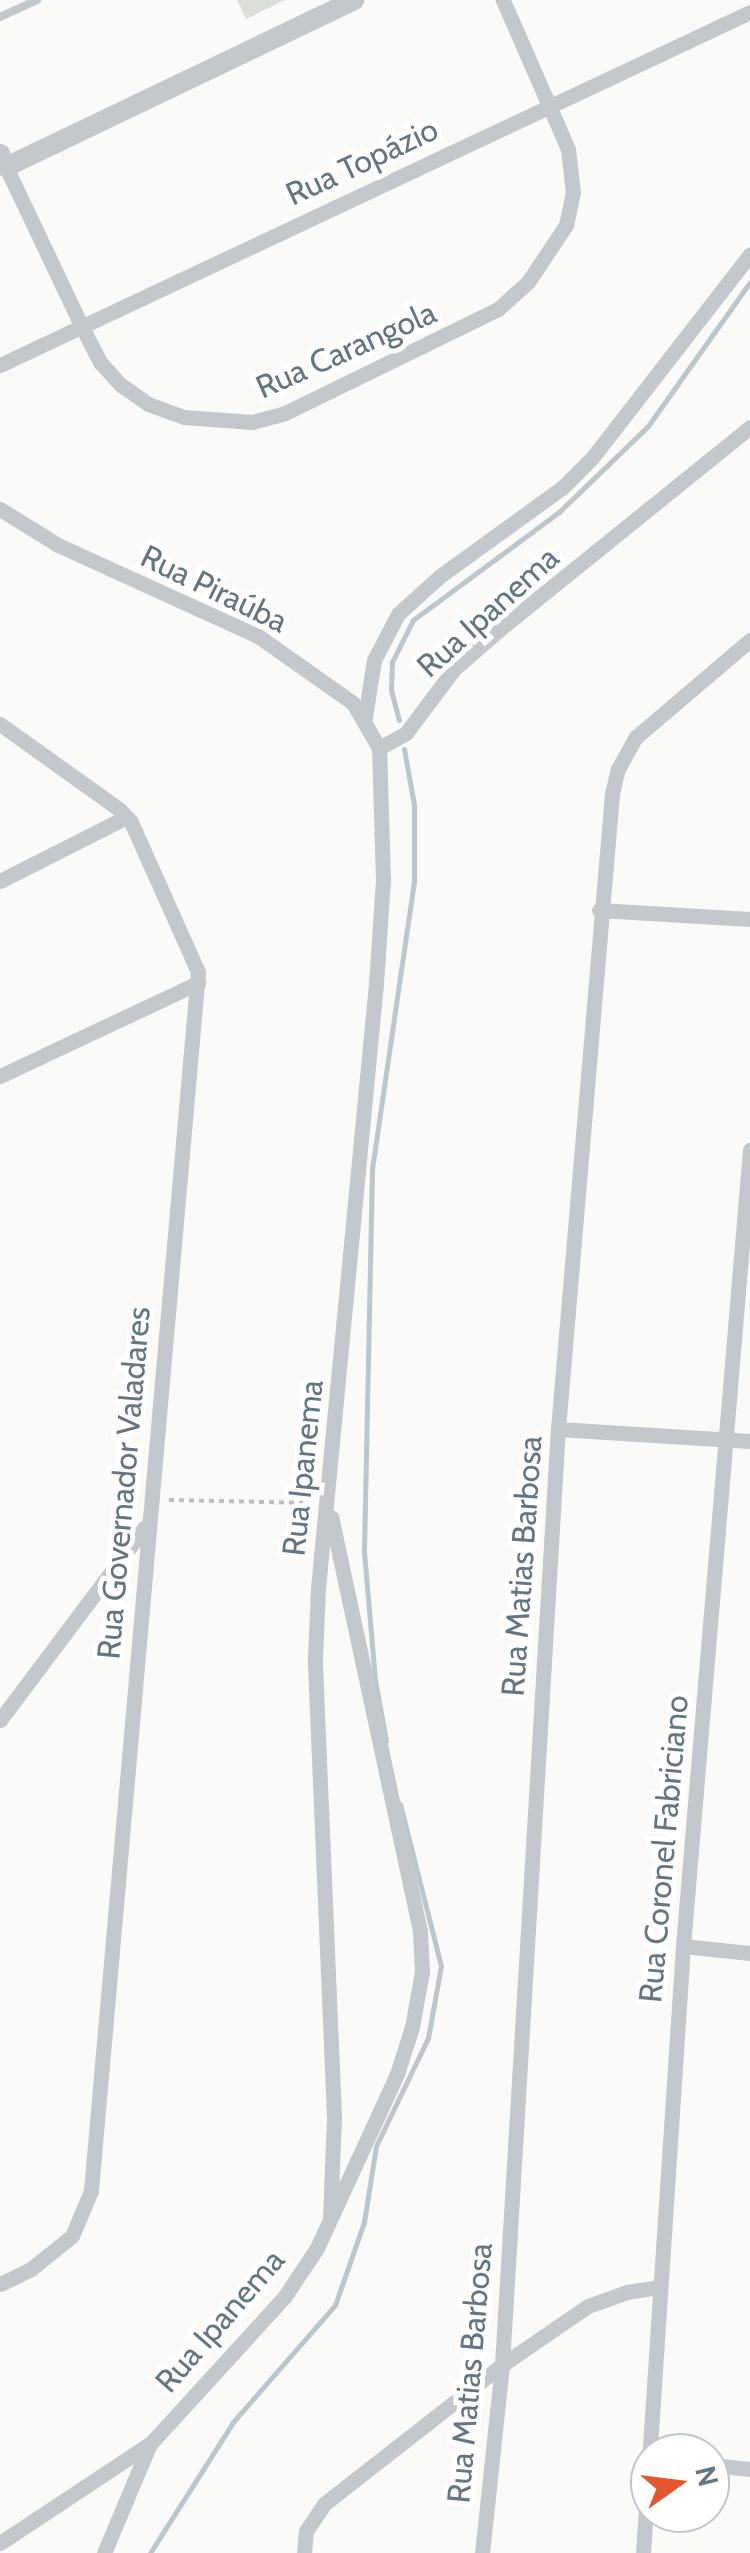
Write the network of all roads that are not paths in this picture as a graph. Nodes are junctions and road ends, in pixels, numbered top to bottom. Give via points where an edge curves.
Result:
1 (37, 0) edge
2 (354, 0) edge
3 (504, 0) edge
4 (750, 12) edge
5 (0, 17) edge
6 (550, 103) junction
7 (3, 160) edge
8 (750, 254) edge
9 (80, 325) junction
10 (0, 365) edge
11 (750, 427) edge
12 (0, 509) edge
13 (750, 640) edge
14 (365, 718) junction
15 (0, 724) edge
16 (378, 748) junction
17 (126, 817) junction
18 (0, 881) edge
19 (599, 910) junction
20 (750, 919) edge
21 (198, 984) junction
22 (0, 1076) edge
23 (750, 1150) edge
24 (558, 1429) junction
25 (728, 1440) junction
26 (750, 1441) edge
27 (329, 1503) junction
28 (147, 1524) junction
29 (0, 1720) edge
30 (683, 1946) junction
31 (750, 1953) edge
32 (330, 2218) junction
33 (0, 2284) edge
34 (658, 2287) junction
35 (502, 2365) junction
36 (651, 2433) edge
37 (151, 2442) junction
38 (0, 2543) edge
39 (104, 2553) edge
40 (304, 2553) edge
41 (482, 2553) edge

1 - 5 lane
2 - 7 street
3 - 6 street, Rua Carangola
4 - 6 street, Rua Topázio
6 - 9 street, Rua Topázio
6 - 9 street, Rua Carangola via 568,149 573,193 552,251 498,309 340,388 252,422 184,417 121,385
7 - 9 street, Rua Carangola
8 - 14 street via 592,458 398,614 374,660
9 - 10 street, Rua Topázio
11 - 16 street, Rua Ipanema via 501,628 454,669 406,733
12 - 14 street, Rua Piraúba via 58,546 258,636 332,684
13 - 19 street, Rua Matias Barbosa via 625,752 612,794
14 - 16 street, Rua Piraúba
15 - 17 street, Rua Governador Valadares
16 - 27 street, Rua Ipanema via 381,914
17 - 18 street
17 - 21 street, Rua Governador Valadares via 196,960
19 - 20 street
19 - 24 street, Rua Matias Barbosa
21 - 22 street
21 - 28 street, Rua Governador Valadares
23 - 25 street, Rua Coronel Fabriciano
24 - 25 street
24 - 35 street, Rua Matias Barbosa
25 - 26 street
25 - 30 street, Rua Coronel Fabriciano
27 - 32 street, Rua Ipanema via 315,1658 334,2118
27 - 32 street via 417,1916 422,1972 397,2074
28 - 29 street
28 - 33 street, Rua Governador Valadares via 91,2192 72,2236
30 - 31 street
30 - 34 street, Rua Coronel Fabriciano
32 - 37 street, Rua Ipanema via 285,2296
34 - 35 street via 588,2306
34 - 36 street, Rua Coronel Fabriciano
35 - 40 street via 317,2512
35 - 41 street, Rua Matias Barbosa
37 - 38 street, Rua Ipanema
37 - 39 street

